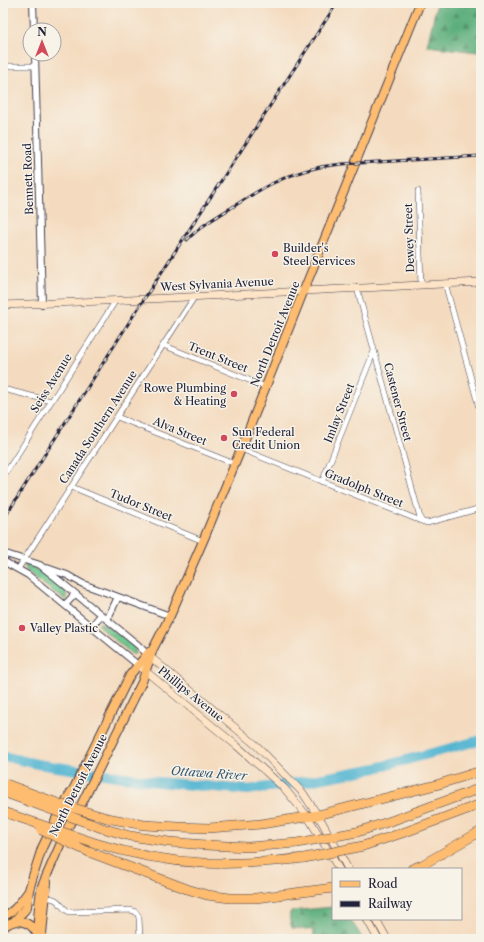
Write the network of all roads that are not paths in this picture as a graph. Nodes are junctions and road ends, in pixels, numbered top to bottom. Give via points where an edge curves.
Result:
1 (33, 3) edge
2 (420, 3) edge
3 (34, 22) edge
4 (35, 62) edge
5 (3, 66) edge
6 (35, 66) junction
7 (418, 191) dead end
8 (481, 282) edge
9 (445, 283) junction
10 (421, 285) junction
11 (356, 288) junction
12 (304, 290) junction
13 (195, 296) junction
14 (116, 300) junction
15 (42, 304) junction
16 (3, 305) edge
17 (163, 345) junction
18 (374, 351) junction
19 (266, 387) junction
20 (3, 389) edge
21 (51, 401) junction
22 (481, 415) edge
23 (117, 416) junction
24 (241, 449) junction
25 (235, 464) junction
26 (6, 467) edge
27 (3, 477) edge
28 (322, 482) junction
29 (72, 487) junction
30 (481, 508) edge
31 (421, 521) junction
32 (203, 541) junction
33 (3, 553) edge
34 (24, 560) junction
35 (3, 561) edge
36 (40, 566) junction
37 (18, 569) junction
38 (75, 594) junction
39 (118, 597) junction
40 (65, 605) junction
41 (101, 615) junction
42 (170, 616) junction
43 (107, 620) junction
44 (91, 627) junction
45 (150, 653) junction
46 (138, 665) junction
47 (145, 671) junction
48 (481, 771) edge
49 (3, 783) edge
50 (481, 788) edge
51 (3, 792) edge
52 (481, 804) edge
53 (3, 813) edge
54 (308, 817) junction
55 (320, 818) junction
56 (481, 831) edge
57 (338, 868) edge
58 (347, 868) edge
59 (414, 868) edge
60 (47, 874) junction
61 (332, 888) edge
62 (29, 890) junction
63 (46, 897) junction
64 (3, 916) edge
65 (368, 920) edge
66 (376, 920) edge
67 (9, 921) edge
68 (3, 928) edge
69 (39, 937) edge
70 (140, 939) edge
71 (378, 939) edge
72 (386, 939) edge

1 - 3 street
2 - 12 main road, North Detroit Avenue
4 - 6 street, Bennett Road
5 - 6 street
6 - 15 street, Bennett Road
7 - 10 street, Dewey Street
8 - 9 main road, West Sylvania Avenue
9 - 10 main road, West Sylvania Avenue
9 - 22 street
10 - 11 main road, West Sylvania Avenue
11 - 12 main road, West Sylvania Avenue
11 - 18 street, Castener Street
12 - 13 main road, West Sylvania Avenue
12 - 19 main road, North Detroit Avenue
13 - 14 main road, West Sylvania Avenue
13 - 17 street, Canada Southern Avenue
14 - 15 main road, West Sylvania Avenue
14 - 21 street, Seiss Avenue
15 - 16 main road, West Sylvania Avenue
17 - 19 street, Trent Street
17 - 23 street, Canada Southern Avenue
18 - 28 street, Imlay Street
18 - 31 street, Castener Street
19 - 24 main road, North Detroit Avenue
20 - 21 street
21 - 26 street, Seiss Avenue
23 - 25 street, Alva Street
23 - 29 street, Canada Southern Avenue
24 - 25 main road, North Detroit Avenue
24 - 28 street, Gradolph Street
25 - 32 main road, North Detroit Avenue
26 - 27 street, Seiss Avenue
28 - 31 street, Gradolph Street
29 - 32 street, Tudor Street
29 - 34 street, Canada Southern Avenue
30 - 31 street, Gradolph Street via 427,523
32 - 42 main road, North Detroit Avenue
33 - 34 street, Phillips Avenue
34 - 36 street, Phillips Avenue
34 - 37 street, Canada Southern Avenue
35 - 37 street, Phillips Avenue
36 - 38 street, Phillips Avenue
36 - 39 street, Phillips Avenue
37 - 40 street, Phillips Avenue
38 - 40 street
38 - 41 street, Phillips Avenue
39 - 42 street, Phillips Avenue
39 - 43 street
40 - 44 street, Phillips Avenue
41 - 43 street, Phillips Avenue
41 - 44 street
42 - 45 main road, North Detroit Avenue
43 - 45 street, Phillips Avenue
44 - 46 street, Phillips Avenue
45 - 46 main road, North Detroit Avenue
45 - 47 main road, North Detroit Avenue
45 - 55 main road, Phillips Avenue via 280,768 309,800
46 - 47 main road, Phillips Avenue
46 - 62 main road, North Detroit Avenue via 130,675 45,840
47 - 54 main road, Phillips Avenue via 284,788
47 - 60 main road, North Detroit Avenue via 142,682
48 - 55 highway
49 - 54 highway, bridge via 107,818 144,825 209,828
50 - 51 highway, bridge via 357,832 297,843 248,847 169,842 130,836
52 - 53 highway, bridge via 363,846 304,858 235,863 202,863 138,855
53 - 61 highway, bridge via 89,852 207,895 256,898
54 - 55 highway
54 - 57 main road, Phillips Avenue
55 - 58 main road, Phillips Avenue
56 - 59 highway
60 - 63 main road
60 - 69 main road, North Detroit Avenue via 40,895
62 - 64 main road via 10,913
62 - 67 main road, North Detroit Avenue via 24,911
63 - 69 main road
63 - 70 street via 55,899 70,912 135,911 139,918
65 - 71 main road
66 - 72 main road
67 - 68 main road, North Detroit Avenue
67 - 69 main road via 28,923

